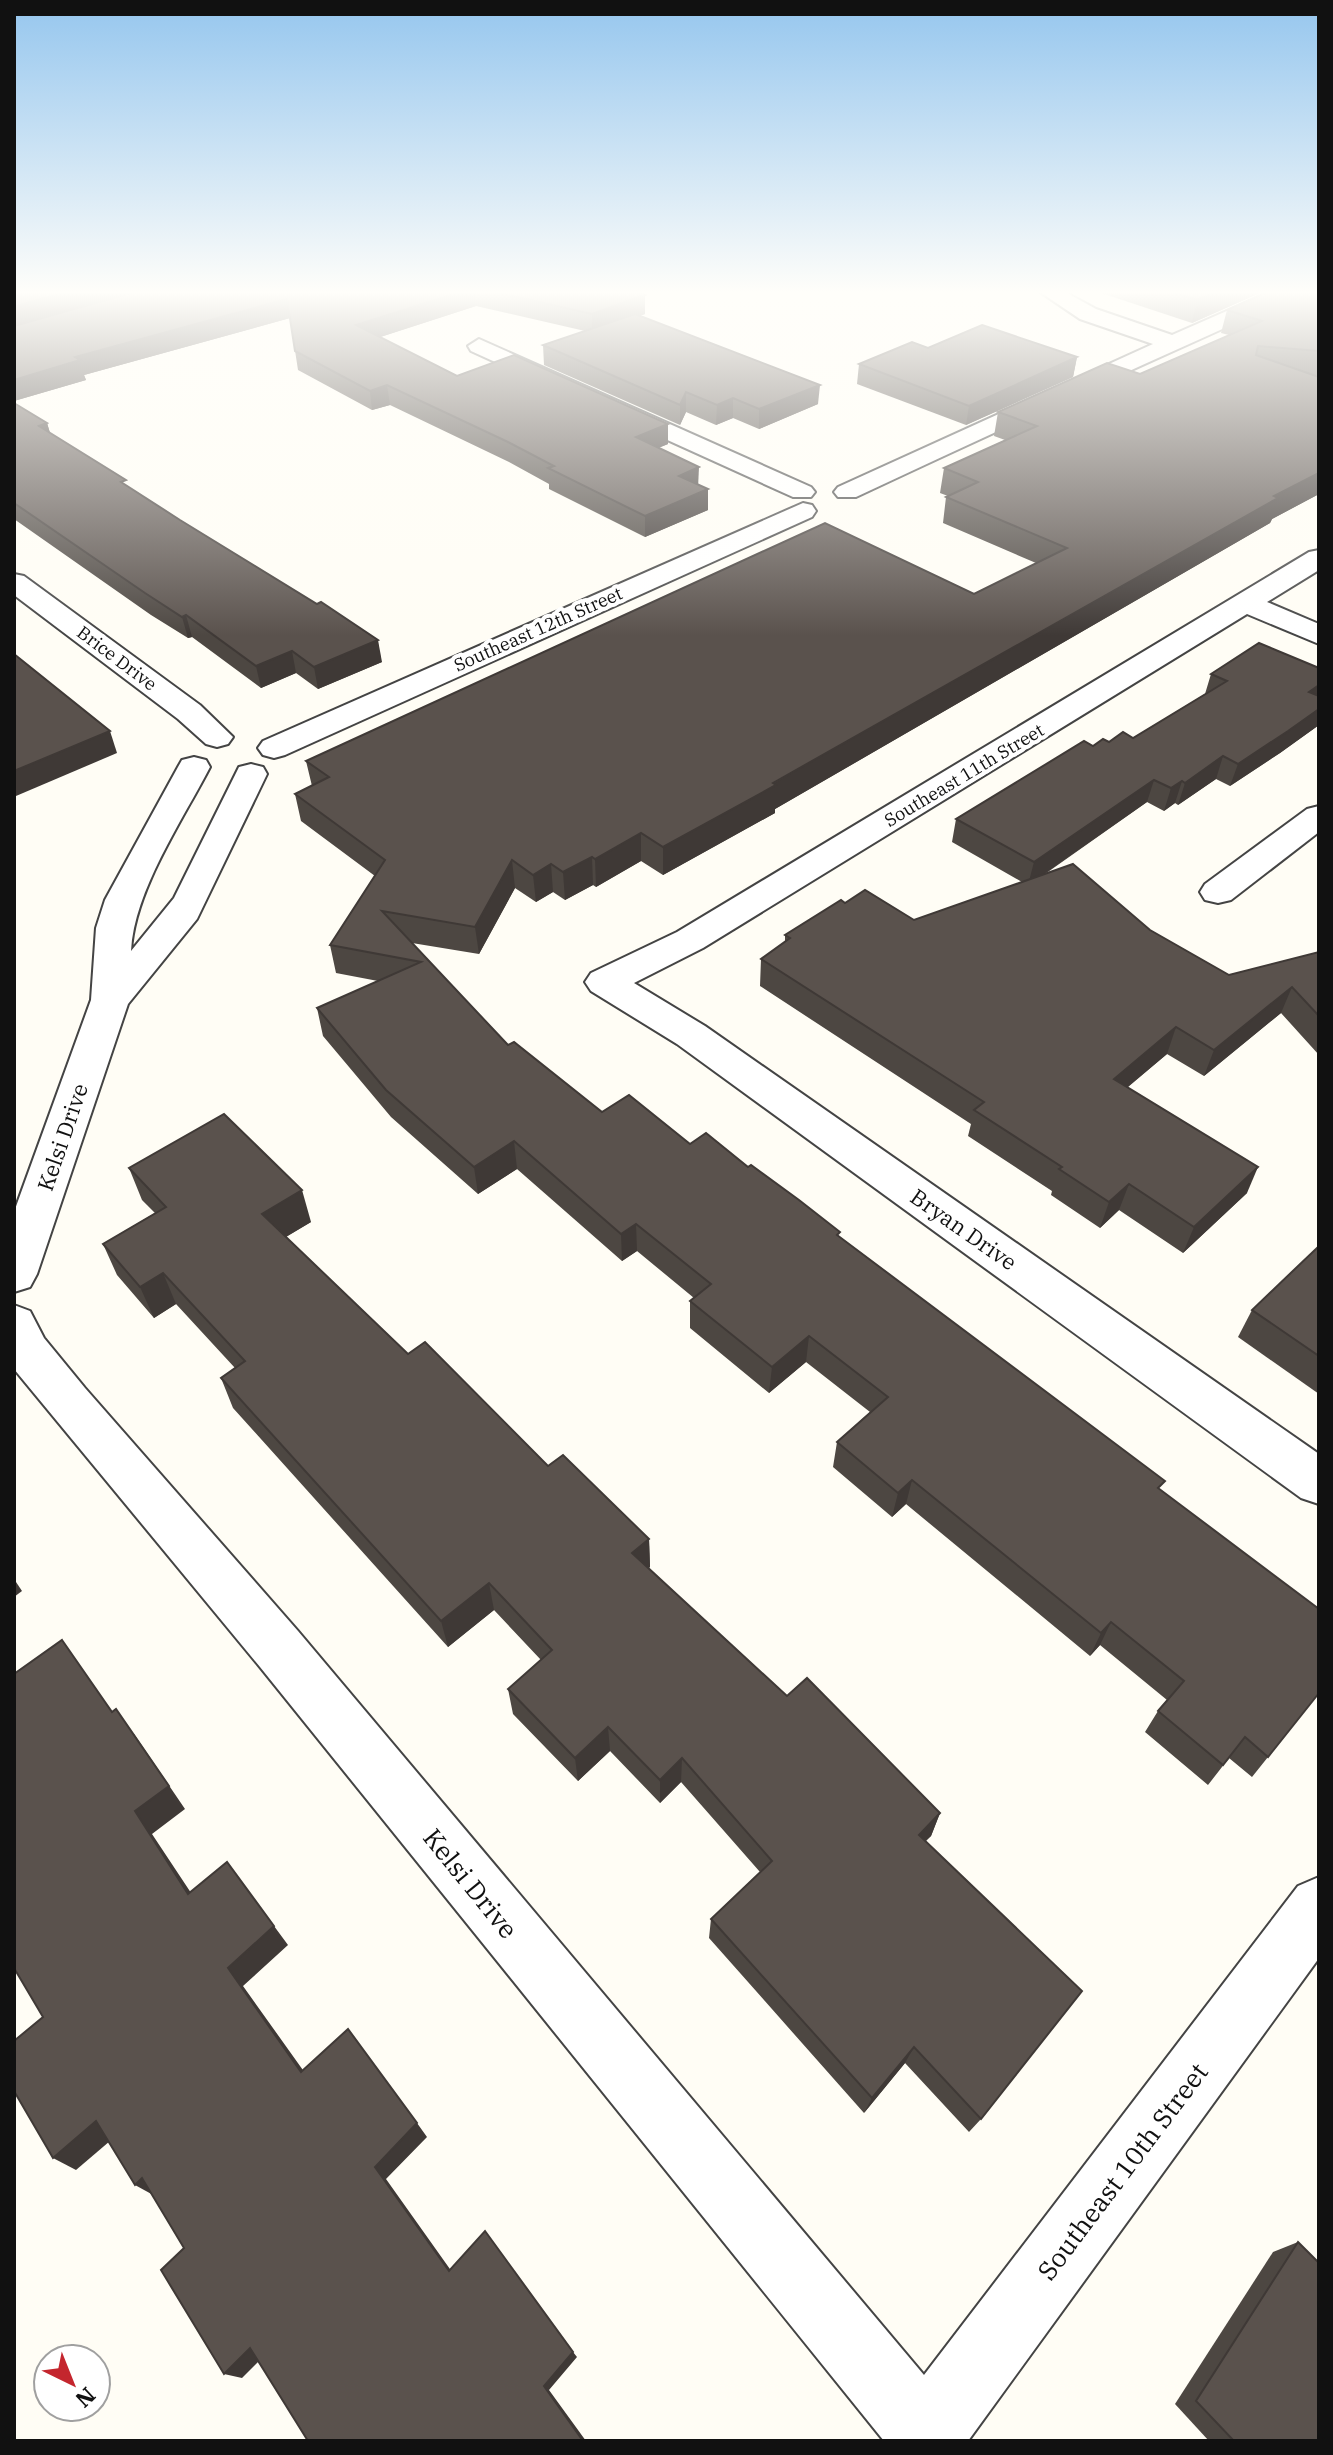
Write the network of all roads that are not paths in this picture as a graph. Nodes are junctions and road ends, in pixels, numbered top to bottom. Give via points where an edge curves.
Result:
1 (610, 407) edge
2 (1030, 407) edge
3 (822, 505) junction
4 (1319, 558) edge
5 (14, 582) edge
6 (1246, 603) junction
7 (1319, 635) edge
8 (217, 737) junction
9 (262, 761) junction
10 (194, 767) junction
11 (1319, 816) edge
12 (1218, 892) dead end
13 (604, 982) joint
14 (110, 1000) junction
15 (14, 1274) edge
16 (18, 1344) edge
17 (1319, 1482) edge
18 (1319, 1907) edge
19 (928, 2438) edge

1 - 3 street
2 - 3 street, Southeast 12th Street
3 - 9 street, Southeast 12th Street
4 - 6 street, Southeast 11th Street
5 - 8 street, Brice Drive
6 - 7 street
6 - 13 street, Southeast 11th Street via 690,940
8 - 9 street via 251,734 268,741
8 - 10 street, Kelsi Drive via 195,751
9 - 10 street, Southeast 12th Street via 225,779
9 - 14 street, Kelsi Drive via 179,919
10 - 14 street, Kelsi Drive via 123,900 114,928
11 - 12 street
13 - 17 street, Bryan Drive via 691,1035
14 - 15 street, Kelsi Drive
16 - 19 street, Kelsi Drive via 279,1649
18 - 19 street, Southeast 10th Street

